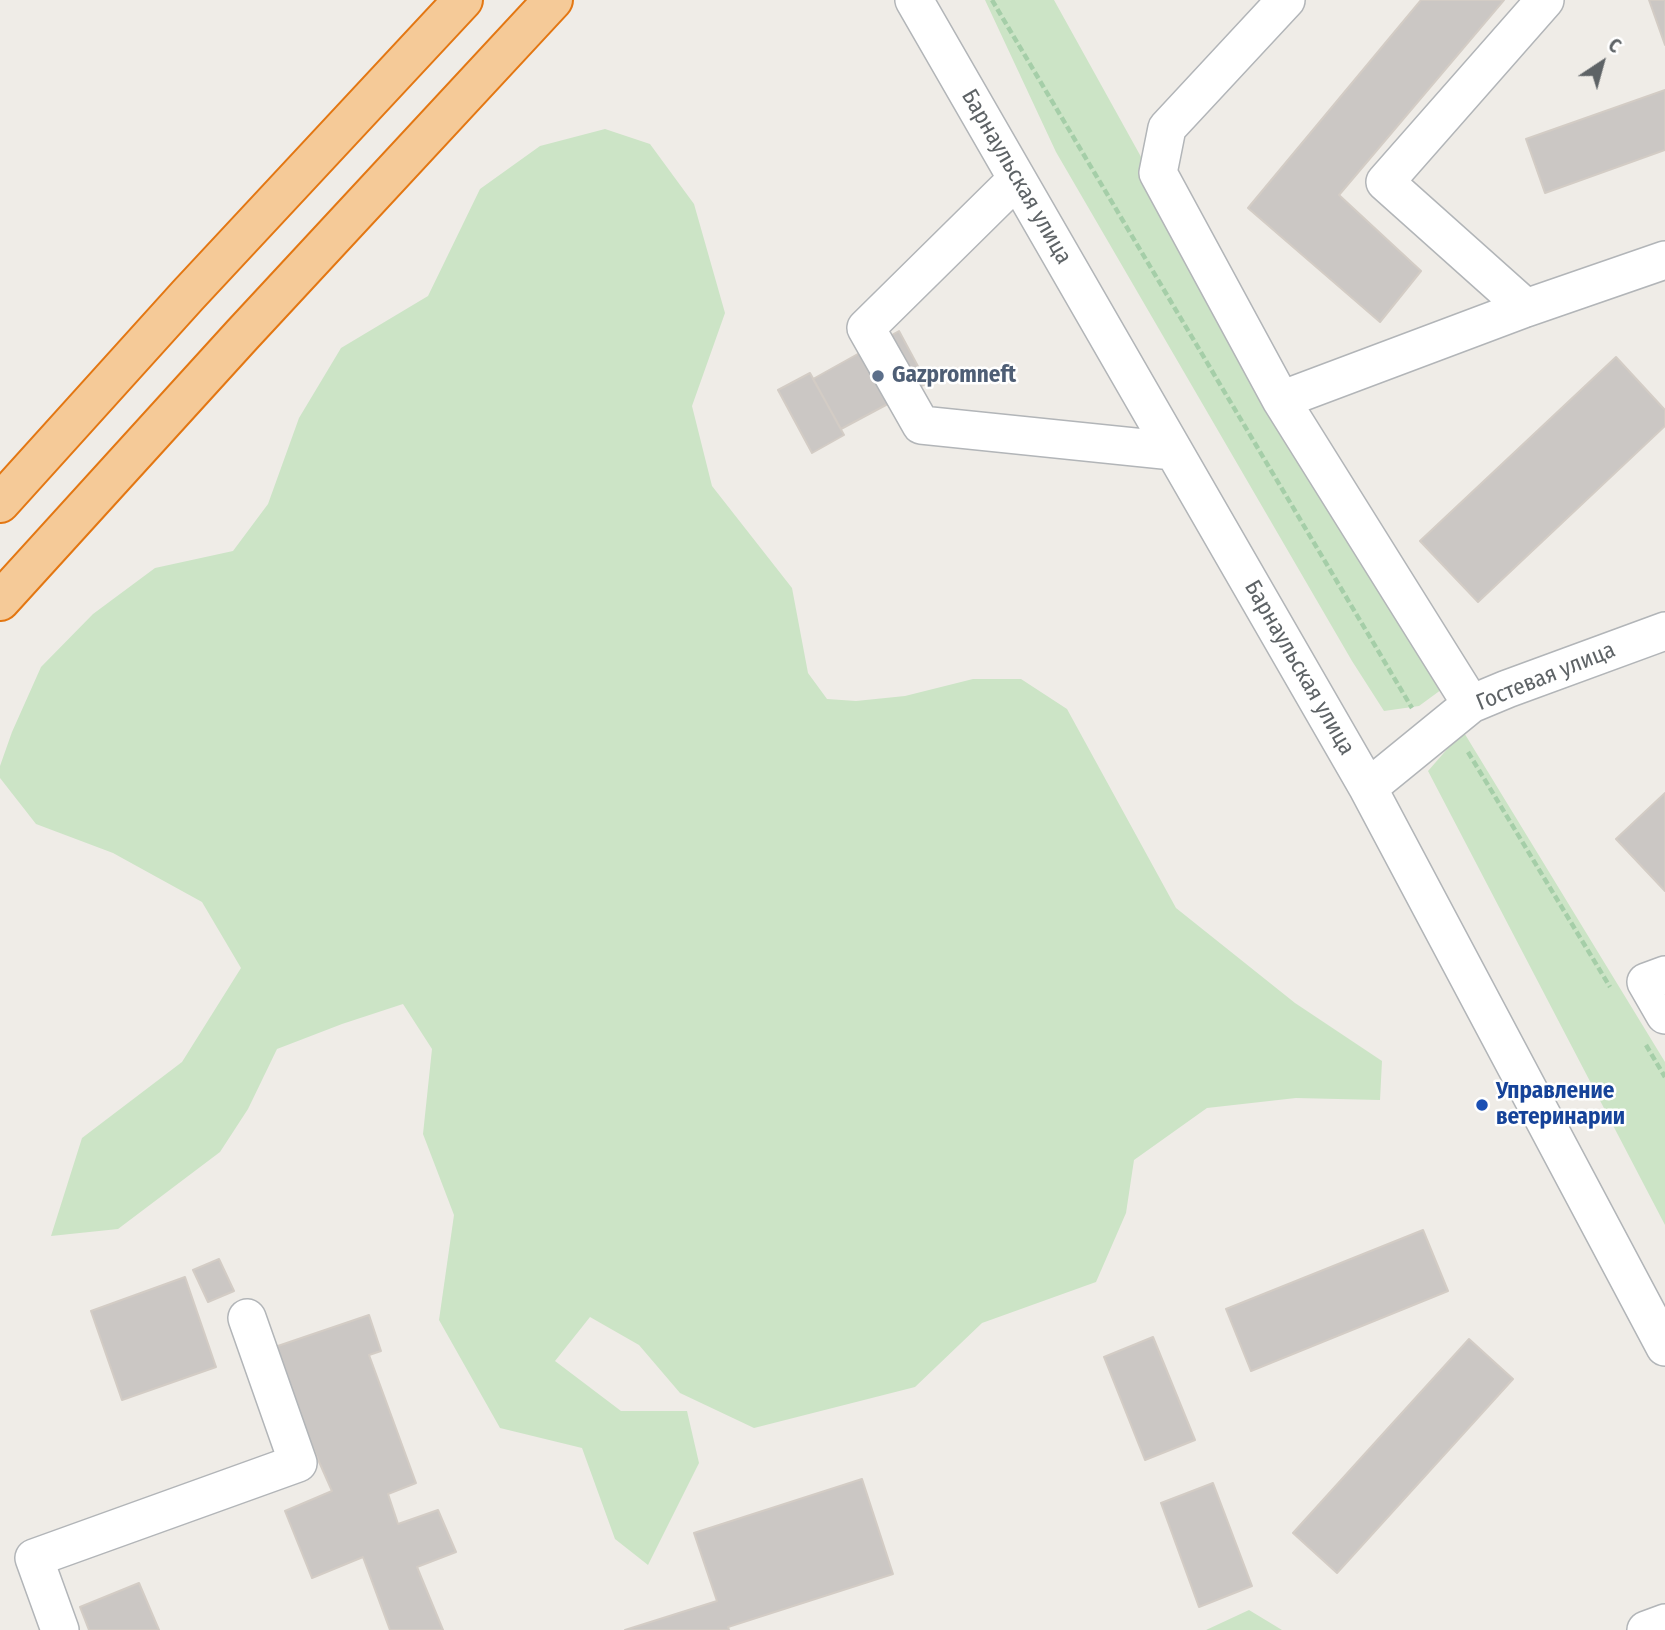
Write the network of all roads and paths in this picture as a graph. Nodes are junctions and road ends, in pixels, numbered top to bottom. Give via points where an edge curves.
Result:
1 (463, 0) edge
2 (553, 0) edge
3 (914, 0) edge
4 (1286, 0) edge
5 (1545, 0) edge
6 (1017, 179) junction
7 (1665, 260) edge
8 (1527, 309) junction
9 (1281, 400) junction
10 (1173, 451) junction
11 (0, 503) edge
12 (0, 601) edge
13 (1665, 631) edge
14 (1471, 704) junction
15 (1368, 788) junction
16 (1665, 975) edge
17 (1665, 1014) edge
18 (247, 1318) dead end
19 (1665, 1347) edge
20 (1665, 1623) edge
21 (60, 1630) edge
22 (1646, 1630) edge

1 - 11 highway
2 - 12 highway
3 - 6 street, Барнаульская улица
4 - 9 street via 1167,128 1158,173
5 - 8 street via 1385,182
6 - 10 street, Барнаульская улица
6 - 10 street via 866,328 921,425
7 - 8 street
8 - 9 street
9 - 14 street
10 - 15 street, Барнаульская улица
13 - 14 street, Гостевая улица
14 - 15 street, Гостевая улица
15 - 19 street, Барнаульская улица
16 - 17 street via 1646,982
18 - 21 street via 298,1463 34,1558
20 - 22 street

